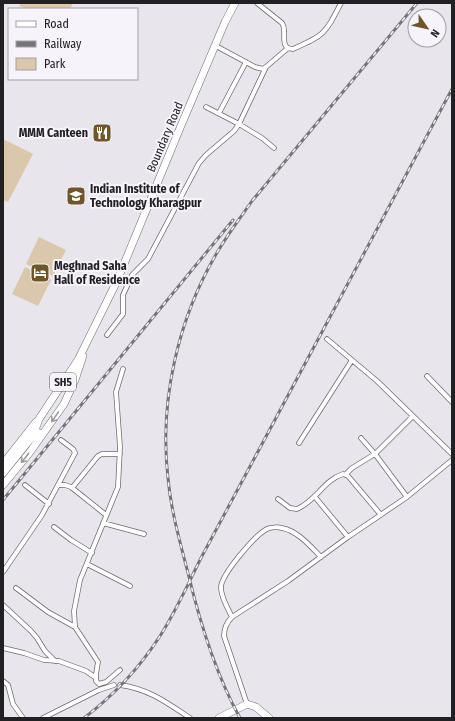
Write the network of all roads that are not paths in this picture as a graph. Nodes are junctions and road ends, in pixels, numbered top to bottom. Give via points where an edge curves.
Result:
1 (235, 3) edge
2 (257, 3) edge
3 (341, 3) edge
4 (216, 46) junction
5 (288, 48) junction
6 (246, 62) junction
7 (266, 67) junction
8 (206, 107) dead end
9 (219, 113) junction
10 (239, 124) junction
11 (274, 148) dead end
12 (107, 335) dead end
13 (327, 339) dead end
14 (86, 345) junction
15 (352, 360) junction
16 (123, 369) dead end
17 (427, 376) dead end
18 (53, 396) junction
19 (452, 402) edge
20 (64, 404) junction
21 (413, 416) junction
22 (39, 419) junction
23 (45, 431) junction
24 (34, 436) junction
25 (361, 438) dead end
26 (61, 440) dead end
27 (299, 443) dead end
28 (120, 454) junction
29 (375, 454) junction
30 (452, 454) edge
31 (452, 460) edge
32 (3, 464) edge
33 (3, 473) edge
34 (346, 474) junction
35 (3, 485) edge
36 (25, 485) dead end
37 (58, 485) junction
38 (72, 488) junction
39 (315, 496) junction
40 (407, 496) junction
41 (278, 499) dead end
42 (49, 504) junction
43 (106, 515) junction
44 (381, 515) junction
45 (103, 523) junction
46 (54, 527) dead end
47 (144, 534) dead end
48 (348, 537) junction
49 (92, 554) junction
50 (321, 557) junction
51 (87, 564) junction
52 (3, 572) edge
53 (130, 586) dead end
54 (16, 588) dead end
55 (3, 605) edge
56 (232, 617) junction
57 (75, 627) junction
58 (3, 648) edge
59 (55, 661) junction
60 (120, 670) dead end
61 (96, 678) junction
62 (3, 681) edge
63 (114, 685) dead end
64 (120, 685) dead end
65 (248, 704) junction
66 (23, 718) edge
67 (43, 718) edge
68 (190, 718) edge
69 (219, 718) edge
70 (269, 718) edge

1 - 4 main road, Boundary Road / SH5
2 - 5 street via 285,26 284,43
3 - 5 street via 325,32 293,49
4 - 6 street
4 - 14 main road, Boundary Road / SH5 via 127,259
5 - 7 street
6 - 7 street via 259,69
6 - 9 street
7 - 10 street
8 - 9 street
9 - 10 street
10 - 11 street
10 - 12 street via 199,163 148,259 132,275 123,295 123,314
13 - 15 street
14 - 18 main road, Boundary Road / SH5
14 - 20 main road, Boundary Road / SH5
15 - 21 street
15 - 27 street
16 - 28 street via 116,392
17 - 19 street
18 - 20 main road
18 - 22 main road, Boundary Road / SH5
20 -> 23 main road, Boundary Road
21 - 29 street
21 - 30 street
22 - 24 main road, SH5
22 - 32 main road
23 - 24 main road
23 -> 35 main road, Boundary Road
24 - 33 main road, SH5
25 - 29 street
26 - 37 street via 73,448 75,453
28 - 38 street via 98,456
28 - 43 street via 118,487
29 - 34 street
29 - 40 street
31 - 40 street
34 - 39 street via 328,482
34 - 44 street
36 - 42 street
37 - 38 street
37 - 42 street
38 - 43 street
39 - 41 street via 294,509
39 - 48 street
40 - 44 street
42 - 52 street
43 - 45 street
44 - 48 street
45 - 47 street
45 - 49 street
46 - 49 street
48 - 50 street
49 - 51 street
50 - 56 street
50 - 56 street via 291,531 282,528 267,529 239,555 221,583 221,591
51 - 53 street
51 - 57 street via 77,593
54 - 57 street via 48,612
55 - 59 street via 31,631
56 - 65 street via 225,626 224,636
57 - 61 street via 97,658
58 - 59 street
59 - 61 street via 84,670
60 - 61 street via 103,683 98,683
62 - 66 street via 8,685 14,704
63 - 67 street
64 - 68 street via 153,694
65 - 69 main road
65 - 70 main road

